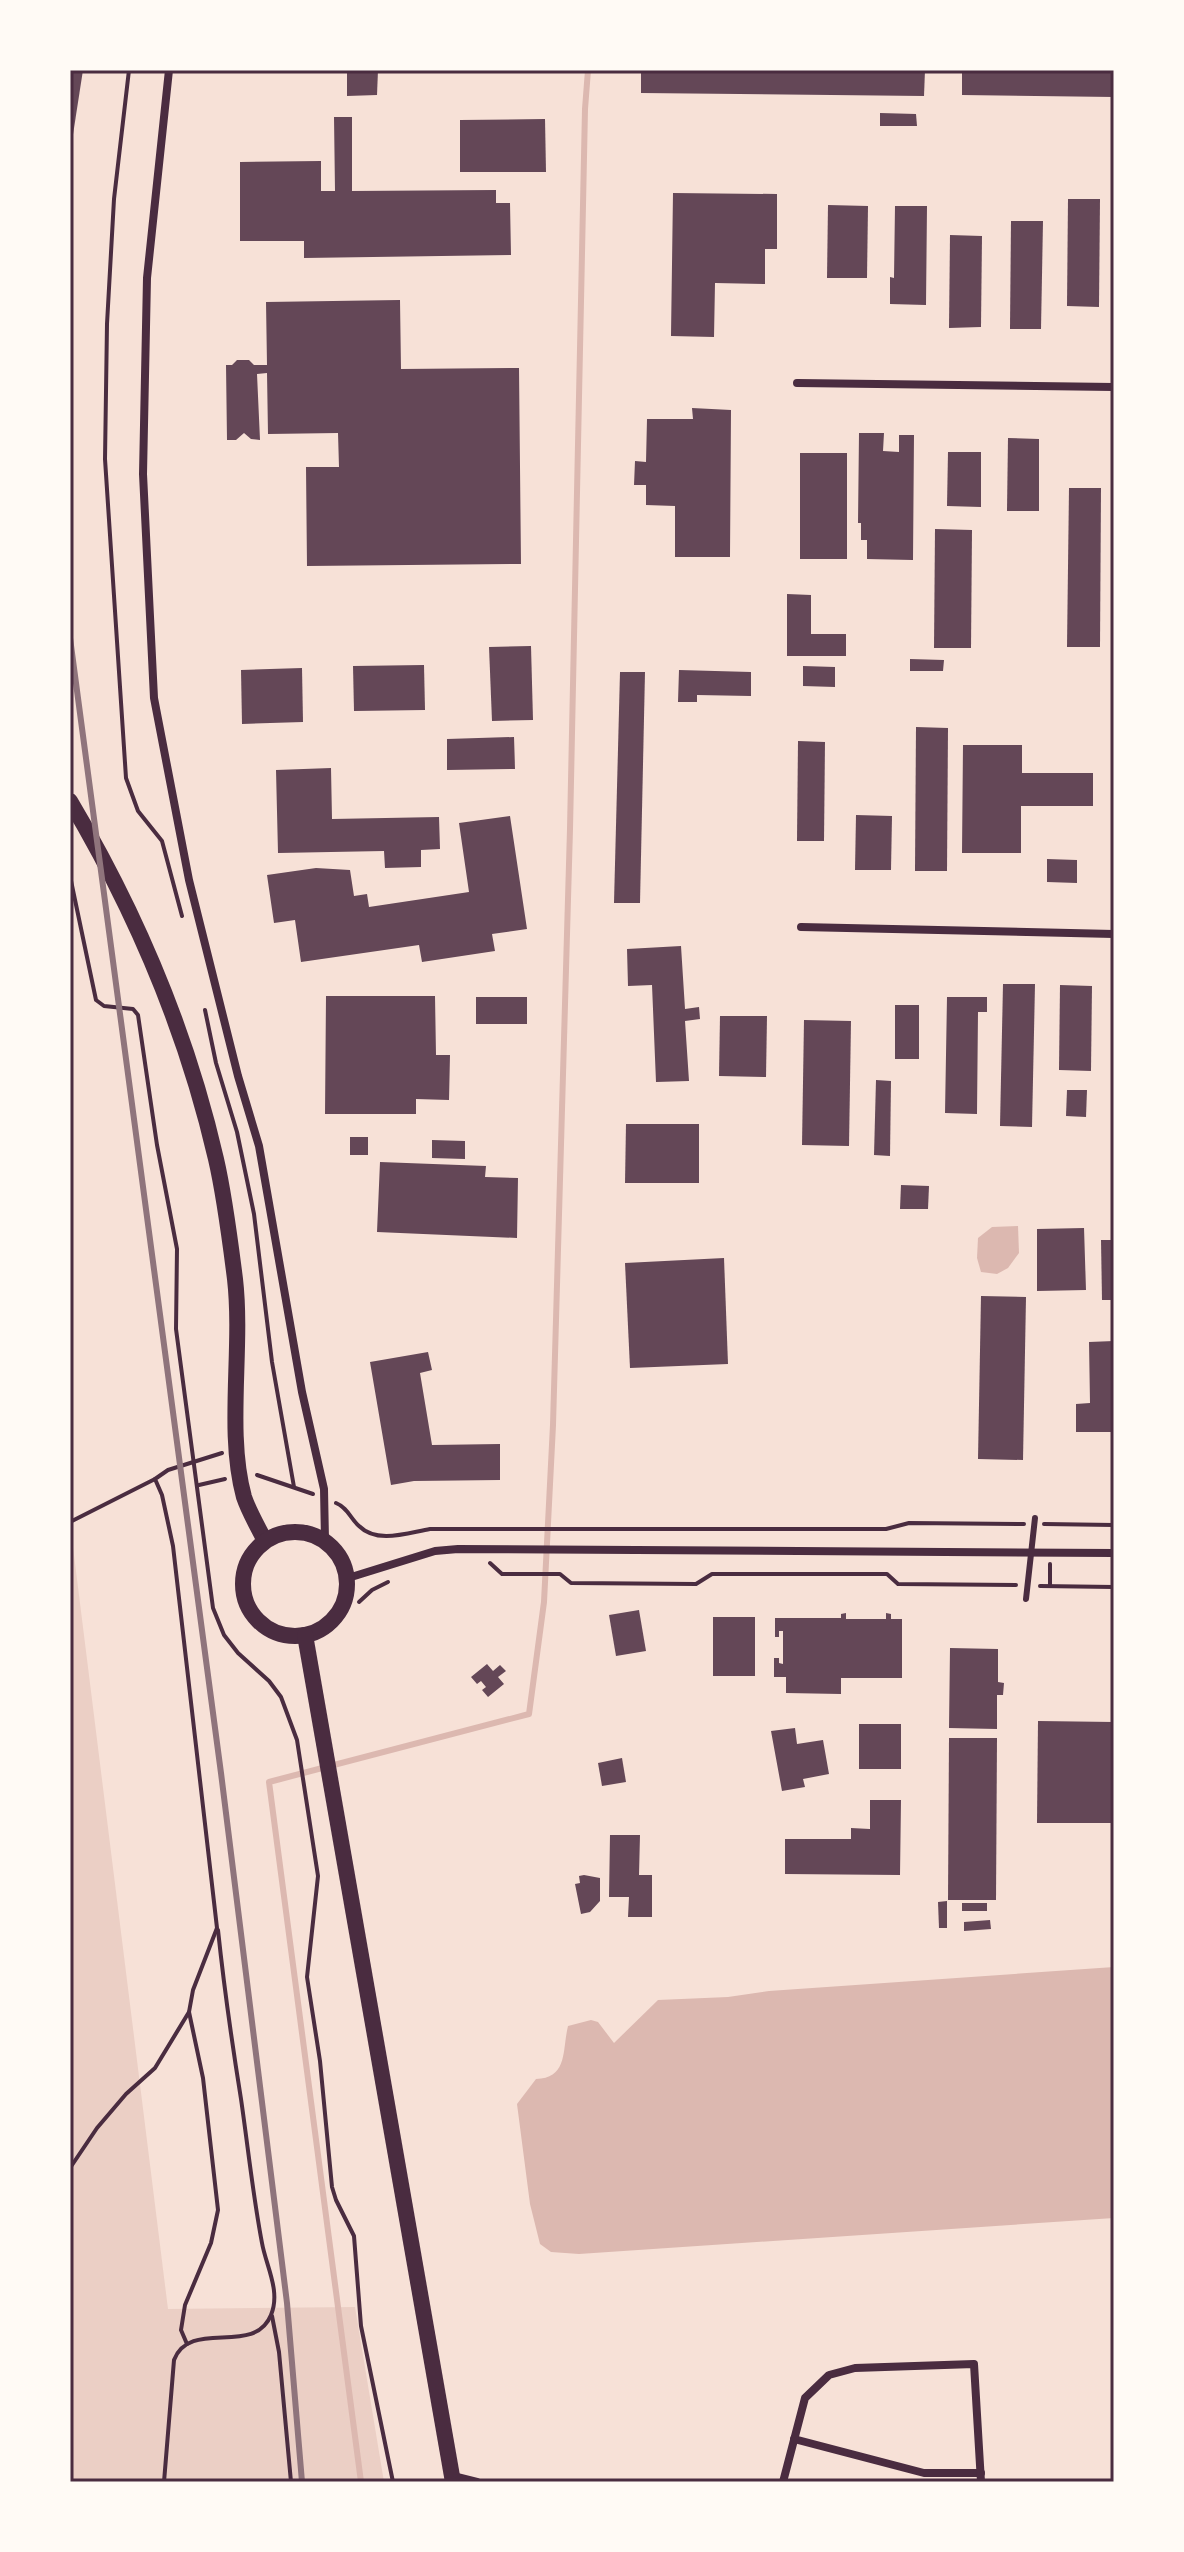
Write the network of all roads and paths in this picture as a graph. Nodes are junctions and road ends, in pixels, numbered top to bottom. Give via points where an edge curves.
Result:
1 (169, 70) edge
2 (797, 383) dead end
3 (1114, 387) edge
4 (70, 801) edge
5 (70, 876) edge
6 (801, 927) dead end
7 (1114, 934) edge
8 (237, 1451) junction
9 (195, 1460) junction
10 (155, 1479) junction
11 (294, 1487) dead end
12 (325, 1499) junction
13 (1035, 1521) junction
14 (70, 1522) edge
15 (1114, 1525) edge
16 (325, 1540) junction
17 (265, 1541) junction
18 (1032, 1553) junction
19 (1114, 1553) edge
20 (478, 1564) dead end
21 (348, 1578) junction
22 (390, 1581) dead end
23 (1027, 1585) junction
24 (1114, 1587) edge
25 (1026, 1599) dead end
26 (359, 1602) dead end
27 (305, 1635) junction
28 (217, 1928) junction
29 (189, 2012) junction
30 (70, 2168) edge
31 (272, 2313) junction
32 (187, 2344) junction
33 (794, 2439) junction
34 (981, 2477) edge
35 (453, 2479) edge
36 (164, 2482) edge
37 (291, 2482) edge
38 (393, 2482) edge
39 (477, 2482) edge
40 (783, 2482) edge

1 - 12 street via 147,293 143,474 154,698 192,893 259,1146
2 - 3 street
4 - 8 main road via 147,950 200,1094 217,1162 235,1282
5 - 9 path via 96,1000 138,1015 177,1249 175,1315
6 - 7 street
8 - 9 path
8 - 17 main road via 245,1499
9 - 10 path
9 - 38 path via 216,1618 238,1653 281,1697 299,1749 318,1876 307,1977 332,2187 354,2236 361,2326
10 - 14 path
10 - 28 path via 173,1546
11 - 12 path
12 - 13 path via 343,1506 361,1529 379,1537 430,1529 886,1529 909,1523
12 - 16 street
13 - 15 path
13 - 18 lane
16 - 17 main road via 295,1531
16 - 21 main road via 336,1550
17 - 27 main road via 245,1569 247,1604 270,1630
18 - 19 street
18 - 21 street via 435,1551
18 - 23 lane
20 - 23 path via 490,1563 502,1574 560,1574 571,1583 696,1584 712,1574 887,1574 898,1584
21 - 27 main road via 342,1609 320,1630
22 - 26 path
23 - 24 path
23 - 25 lane
27 - 35 main road
28 - 29 path
28 - 31 path via 262,2248 274,2288
29 - 30 path via 155,2068 97,2128
29 - 32 path via 218,2193 216,2226 183,2317
31 - 32 path via 247,2335
31 - 37 path
32 - 36 path via 174,2360
33 - 34 street via 924,2473
33 - 34 street via 805,2398 829,2375 855,2368 974,2364
33 - 40 street
35 - 39 street

